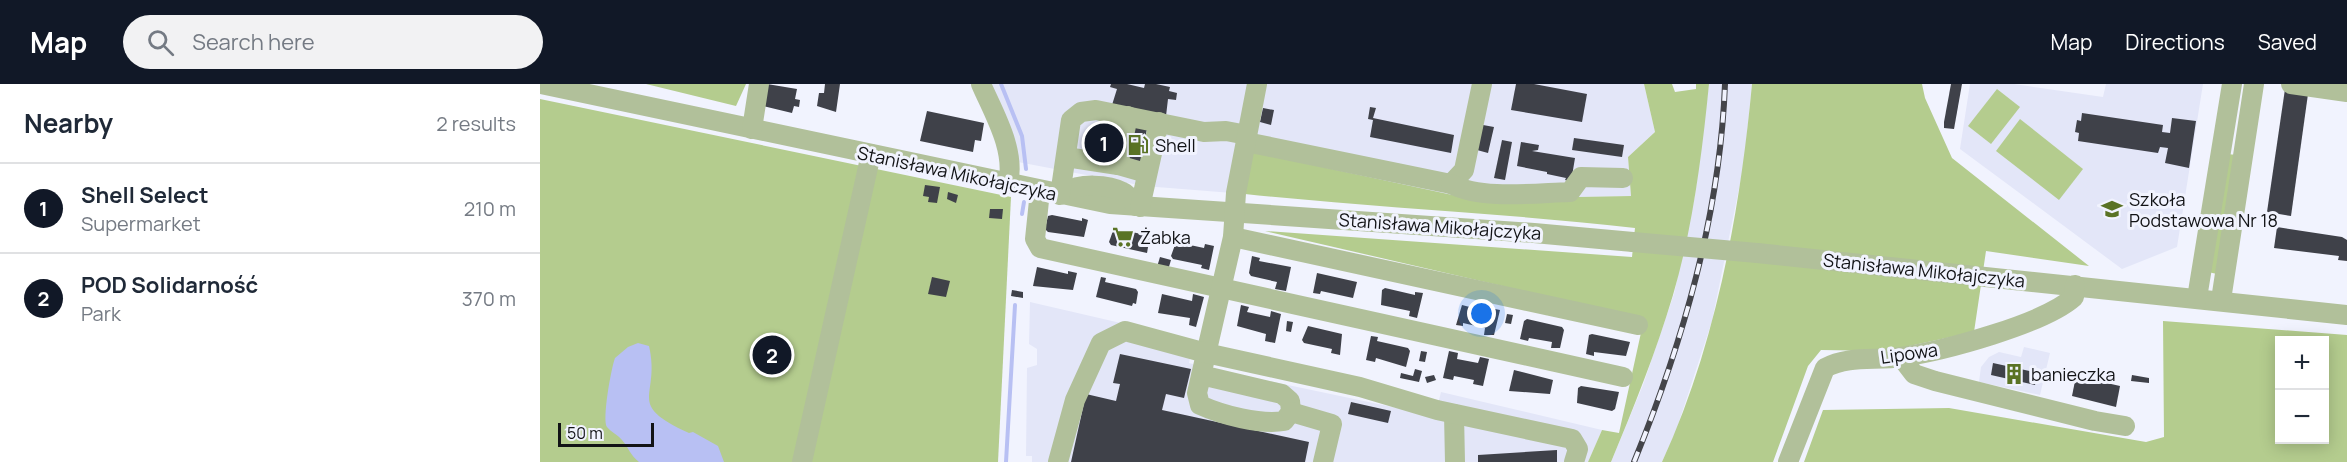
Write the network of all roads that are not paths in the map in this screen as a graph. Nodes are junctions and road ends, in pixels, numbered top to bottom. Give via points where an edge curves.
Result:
1 (541, 84) edge
2 (759, 84) edge
3 (981, 84) edge
4 (1257, 84) edge
5 (1482, 84) edge
6 (2232, 84) edge
7 (2254, 84) edge
8 (2291, 84) edge
9 (2347, 92) edge
10 (1128, 116) junction
11 (1159, 122) junction
12 (752, 129) junction
13 (1246, 138) junction
14 (871, 154) junction
15 (1066, 157) junction
16 (1118, 165) junction
17 (1146, 173) junction
18 (1623, 177) dead end
19 (1008, 184) junction
20 (1451, 184) junction
21 (1054, 194) junction
22 (1138, 207) junction
23 (1236, 212) junction
24 (1233, 237) junction
25 (2075, 285) junction
26 (1221, 289) junction
27 (2197, 298) junction
28 (2220, 300) junction
29 (2347, 315) edge
30 (1638, 326) dead end
31 (1206, 352) junction
32 (1901, 357) junction
33 (1201, 375) junction
34 (1623, 377) dead end
35 (1291, 412) junction
36 (1454, 414) junction
37 (2125, 426) dead end
38 (802, 462) edge
39 (1058, 462) edge
40 (1323, 462) edge
41 (1455, 462) edge
42 (1574, 462) edge
43 (1788, 462) edge

1 - 12 street, Stanisława Mikołajczyka
2 - 12 street
3 - 19 street via 1012,169
4 - 13 street
5 - 20 street via 1464,170
6 - 27 street
7 - 28 street
8 - 9 street
10 - 11 street
10 - 15 street via 1096,110 1081,112 1071,120
10 - 16 street
11 - 13 street via 1204,132 1226,131
11 - 17 street
12 - 14 street, Stanisława Mikołajczyka
13 - 20 street
13 - 23 street
14 - 19 street, Stanisława Mikołajczyka
14 - 38 street
15 - 16 street
15 - 21 street
16 - 17 street
17 - 22 street
18 - 20 street via 1581,177 1570,192 1491,193 1464,191
19 - 21 street, Stanisława Mikołajczyka
21 - 22 street, Stanisława Mikołajczyka
21 - 26 street via 1035,239 1040,248
22 - 23 street, Stanisława Mikołajczyka
23 - 24 street
23 - 25 street, Stanisława Mikołajczyka, bridge via 1533,233
24 - 26 street
24 - 30 street
25 - 27 street, Stanisława Mikołajczyka
25 - 32 street, Lipowa via 2074,297 2058,308 1975,341
26 - 31 street
26 - 34 street
27 - 28 street, Stanisława Mikołajczyka
28 - 29 street, Stanisława Mikołajczyka
31 - 33 street
31 - 36 street via 1360,387
31 - 39 street via 1125,331 1101,343 1075,400
32 - 37 street via 1914,374 1935,381
32 - 43 street, Lipowa via 1843,359 1825,368
33 - 35 street via 1282,393 1290,401
33 - 35 street via 1197,393 1200,405 1272,423 1284,421
35 - 40 street via 1332,424
36 - 41 street
36 - 42 street via 1572,439 1578,449

